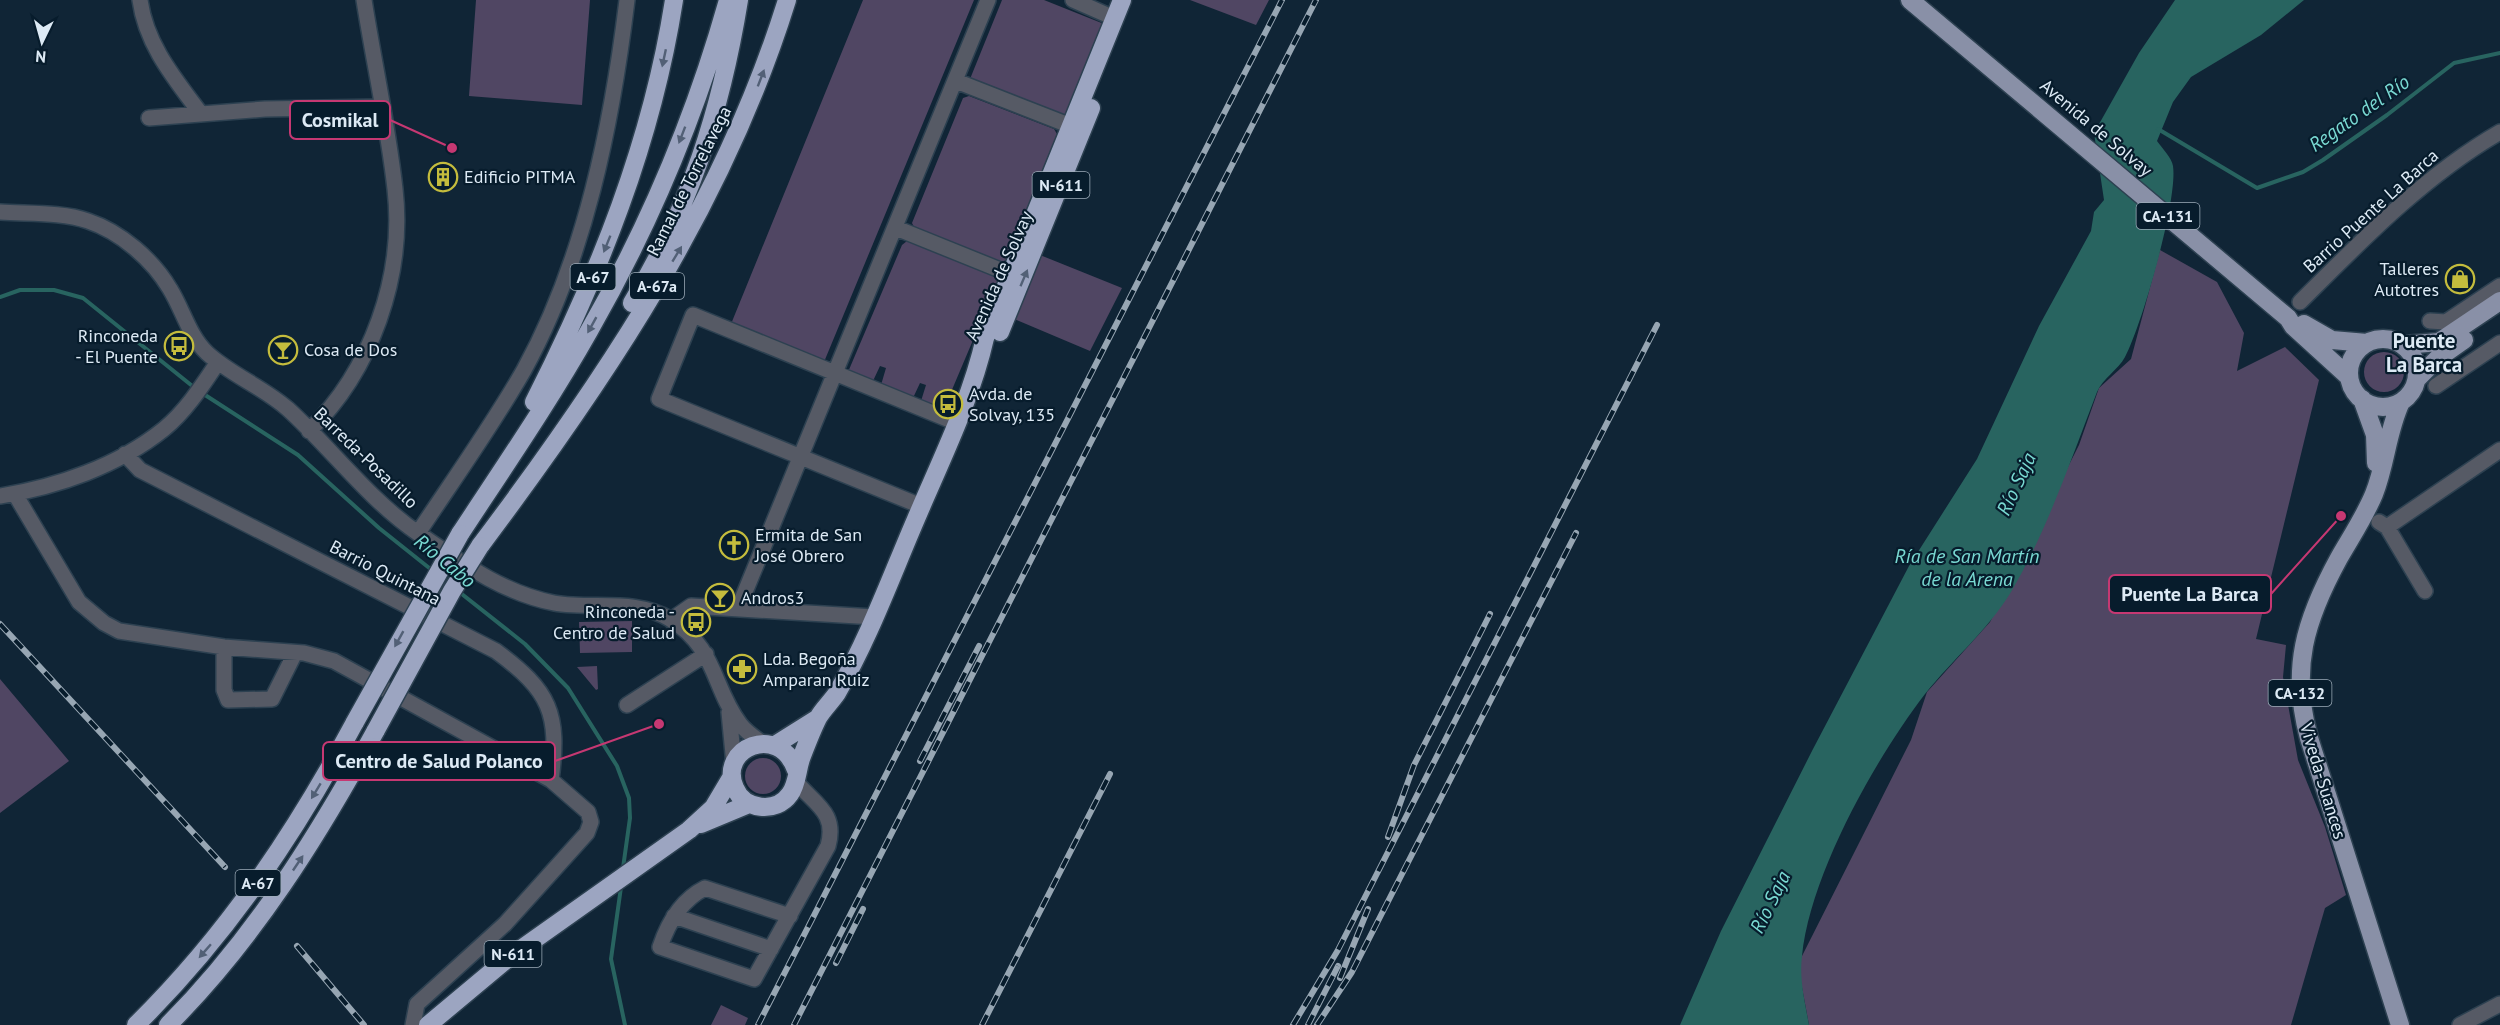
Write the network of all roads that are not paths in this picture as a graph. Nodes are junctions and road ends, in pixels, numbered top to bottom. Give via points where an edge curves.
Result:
1 (140, 0) edge
2 (364, 0) edge
3 (627, 0) edge
4 (674, 0) edge
5 (728, 0) edge
6 (739, 0) edge
7 (787, 0) edge
8 (988, 0) edge
9 (1073, 0) edge
10 (1122, 0) edge
11 (1135, 0) edge
12 (1910, 0) edge
13 (1114, 18) junction
14 (956, 81) junction
15 (381, 107) junction
16 (201, 114) junction
17 (149, 118) dead end
18 (1071, 126) junction
19 (2500, 132) edge
20 (0, 212) edge
21 (896, 228) junction
22 (1010, 274) junction
23 (2500, 286) edge
24 (2500, 301) edge
25 (2300, 302) dead end
26 (2500, 309) edge
27 (2500, 316) edge
28 (2288, 318) junction
29 (2430, 321) dead end
30 (2470, 321) junction
31 (2367, 343) junction
32 (2500, 343) edge
33 (2404, 345) junction
34 (218, 362) junction
35 (979, 367) junction
36 (836, 373) junction
37 (2349, 377) junction
38 (2417, 379) junction
39 (2436, 386) dead end
40 (2361, 399) junction
41 (2401, 402) junction
42 (957, 423) junction
43 (309, 431) junction
44 (2500, 450) edge
45 (125, 454) junction
46 (801, 457) junction
47 (2380, 475) junction
48 (8, 495) edge
49 (921, 506) junction
50 (418, 533) junction
51 (460, 534) junction
52 (480, 546) junction
53 (2425, 591) dead end
54 (738, 609) junction
55 (874, 617) junction
56 (671, 620) junction
57 (225, 647) junction
58 (295, 653) junction
59 (706, 654) junction
60 (726, 697) junction
61 (627, 705) dead end
62 (819, 717) junction
63 (769, 744) junction
64 (733, 771) junction
65 (796, 776) junction
66 (551, 780) junction
67 (786, 799) junction
68 (749, 804) junction
69 (820, 809) junction
70 (689, 830) junction
71 (674, 916) junction
72 (790, 916) junction
73 (771, 949) junction
74 (2500, 1004) edge
75 (136, 1025) edge
76 (168, 1025) edge
77 (413, 1025) edge
78 (428, 1025) edge
79 (2400, 1025) edge
80 (2460, 1025) edge

1 - 16 street via 158,51
2 - 15 street
3 - 50 street via 593,192 558,298 524,369
4 -> 51 highway, A-67 via 648,124 609,240 544,383
5 -> 51 highway, Ramal de Torrelavega / A-67a via 672,159 642,229 590,330
6 - 52 highway, A-67 via 714,119 695,177 666,241 615,333
52 -> 7 highway, Ramal de Torrelavega / A-67a via 585,399 689,234 747,112
8 - 14 street
9 - 13 street
10 - 13 highway, Avenida de Solvay / N-611
35 -> 11 highway, Avenida de Solvay / N-611 via 996,341 1036,250
12 - 28 main road, Avenida de Solvay / CA-131
13 - 18 highway, Avenida de Solvay / N-611
14 - 18 street
14 - 21 street
15 - 16 street
15 - 43 street via 396,190 389,281 381,315 361,365 342,394
16 - 17 street
18 - 22 highway, Avenida de Solvay / N-611
19 - 25 street, Barrio Puente La Barca via 2459,158 2402,204
20 - 34 street, Barreda-Posadillo via 88,221 124,241 155,266 199,344
21 - 22 street, Avenida de Solvay
21 - 36 street
22 - 35 highway, Avenida de Solvay / N-611 via 985,338
23 - 29 street via 2446,322
24 - 30 main road, CA-131
26 - 30 main road via 2482,320
27 - 38 main road via 2442,355
28 - 31 main road, CA-131 via 2328,339
28 - 37 main road, CA-131
30 - 33 main road, CA-131 via 2435,344
31 - 33 main road, CA-131 via 2386,339
31 - 37 main road via 2353,357
32 - 39 street
33 - 38 main road via 2414,358
34 - 43 street, Barreda-Posadillo via 266,392
34 - 45 street via 190,403 164,429
35 - 42 highway, Avenida de Solvay / N-611
36 - 42 street
36 - 46 street
36 - 46 street via 693,315 658,399
37 - 40 main road, CA-131
38 - 41 main road via 2412,392
40 - 41 main road via 2384,407
40 - 47 main road, Viveda-Suances / CA-132 via 2375,435
41 - 47 main road, Viveda-Suances / CA-132 via 2390,427
42 - 49 highway, Avenida de Solvay / N-611
43 - 50 street, Barreda-Posadillo via 370,495
44 - 53 street via 2382,524
45 - 48 street via 93,471
45 - 66 street, Barrio Quintana via 140,470 496,651 541,691 550,709 555,750
46 - 49 street
46 - 54 street
47 - 79 main road, Viveda-Suances / CA-132 via 2370,503 2330,575 2308,626 2301,653 2300,685 2309,738
48 - 57 street via 79,602 104,623 120,631
49 - 55 highway, Avenida de Solvay / N-611
50 - 56 street, Barreda-Posadillo via 479,574 528,597 582,606 640,607
51 -> 75 highway, A-67, bridge via 291,833 212,943
76 -> 52 highway, A-67, bridge via 210,980 317,835
54 - 55 street
54 - 56 street via 692,606
55 - 62 highway, Avenida de Solvay / N-611 via 851,669
56 - 59 street, Barreda-Posadillo
57 - 58 street
57 - 58 street via 224,690 228,700 272,699
58 - 66 street via 334,662
59 - 60 street, Barreda-Posadillo
59 - 61 street
60 - 63 street, Barreda-Posadillo via 738,722
60 - 64 street, Barreda-Posadillo via 732,727
62 - 63 highway, N-611
62 - 65 highway, N-611
63 - 64 highway, N-611 via 745,750
63 - 65 highway via 785,751
64 - 68 highway via 734,787
64 - 70 highway, N-611 via 713,808
65 - 67 highway, N-611
65 - 69 street
66 - 77 street via 588,812 591,822 587,833 505,924 417,1004
67 - 68 highway, N-611 via 766,807
67 - 69 street
68 - 70 highway, N-611
69 - 72 street via 829,816 831,824 828,846
70 - 78 highway, N-611 via 507,959
71 - 72 street via 694,893 705,888
71 - 73 street
71 - 73 street via 660,947 754,979
72 - 73 street
74 - 80 street

